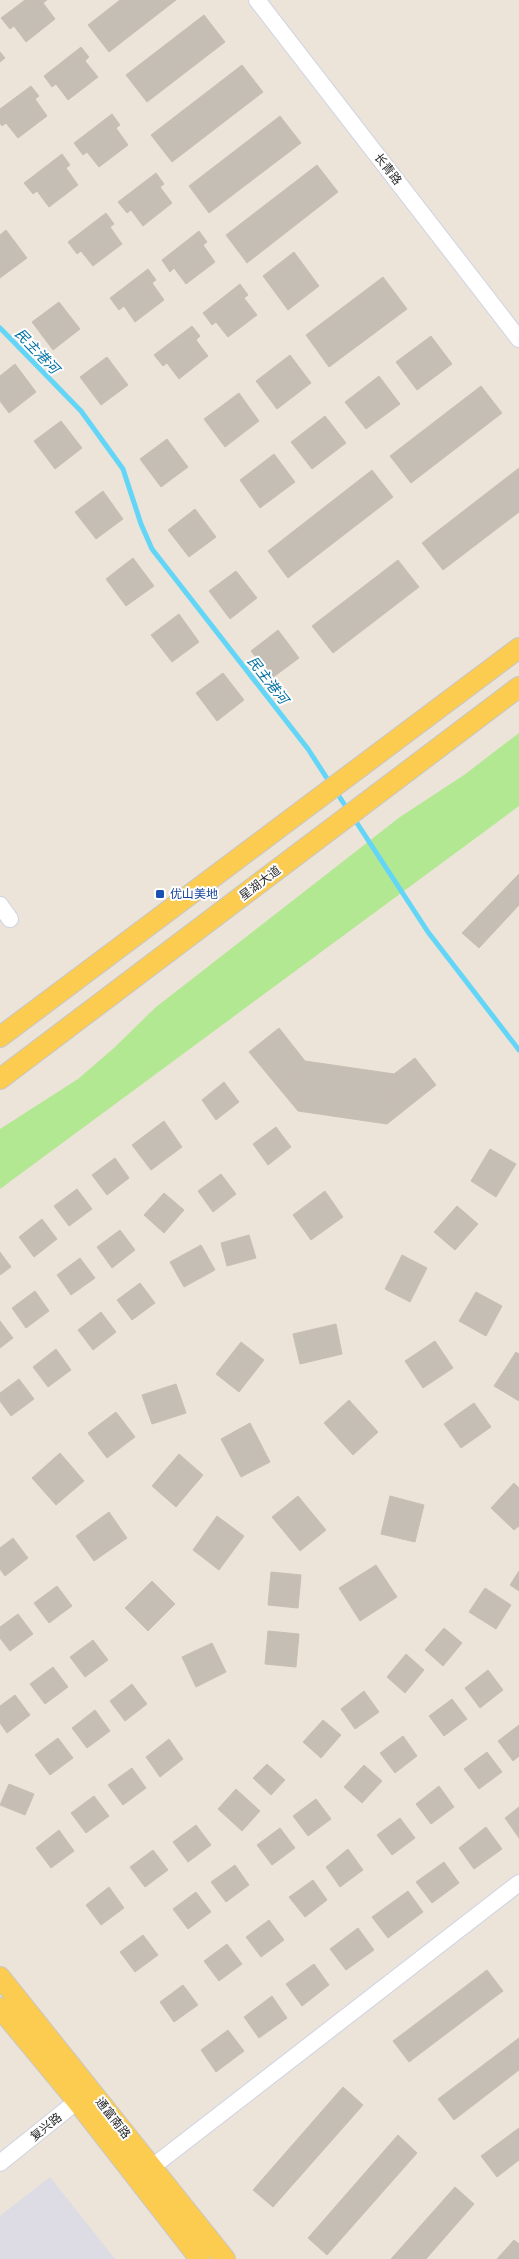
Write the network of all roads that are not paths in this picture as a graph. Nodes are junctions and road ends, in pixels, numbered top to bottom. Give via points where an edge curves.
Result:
1 (257, 0) edge
2 (519, 339) edge
3 (519, 648) edge
4 (519, 687) edge
5 (0, 905) edge
6 (10, 919) dead end
7 (0, 1037) edge
8 (0, 1079) edge
9 (519, 1883) edge
10 (0, 1978) edge
11 (0, 2008) edge
12 (84, 2096) junction
13 (0, 2163) edge
14 (152, 2167) junction
15 (136, 2180) junction
16 (200, 2259) edge
17 (225, 2259) edge

1 - 2 street, 长青路
3 - 7 main road
4 - 8 main road, 星湖大道
5 - 6 street
9 - 14 street
10 - 12 main road, 通富南路
11 - 12 main road, 通富南路
12 - 13 street, 复兴路
12 - 14 main road, 通富南路
12 - 15 main road, 通富南路
14 - 15 street
14 - 17 main road, 通富南路
15 - 16 main road, 通富南路

